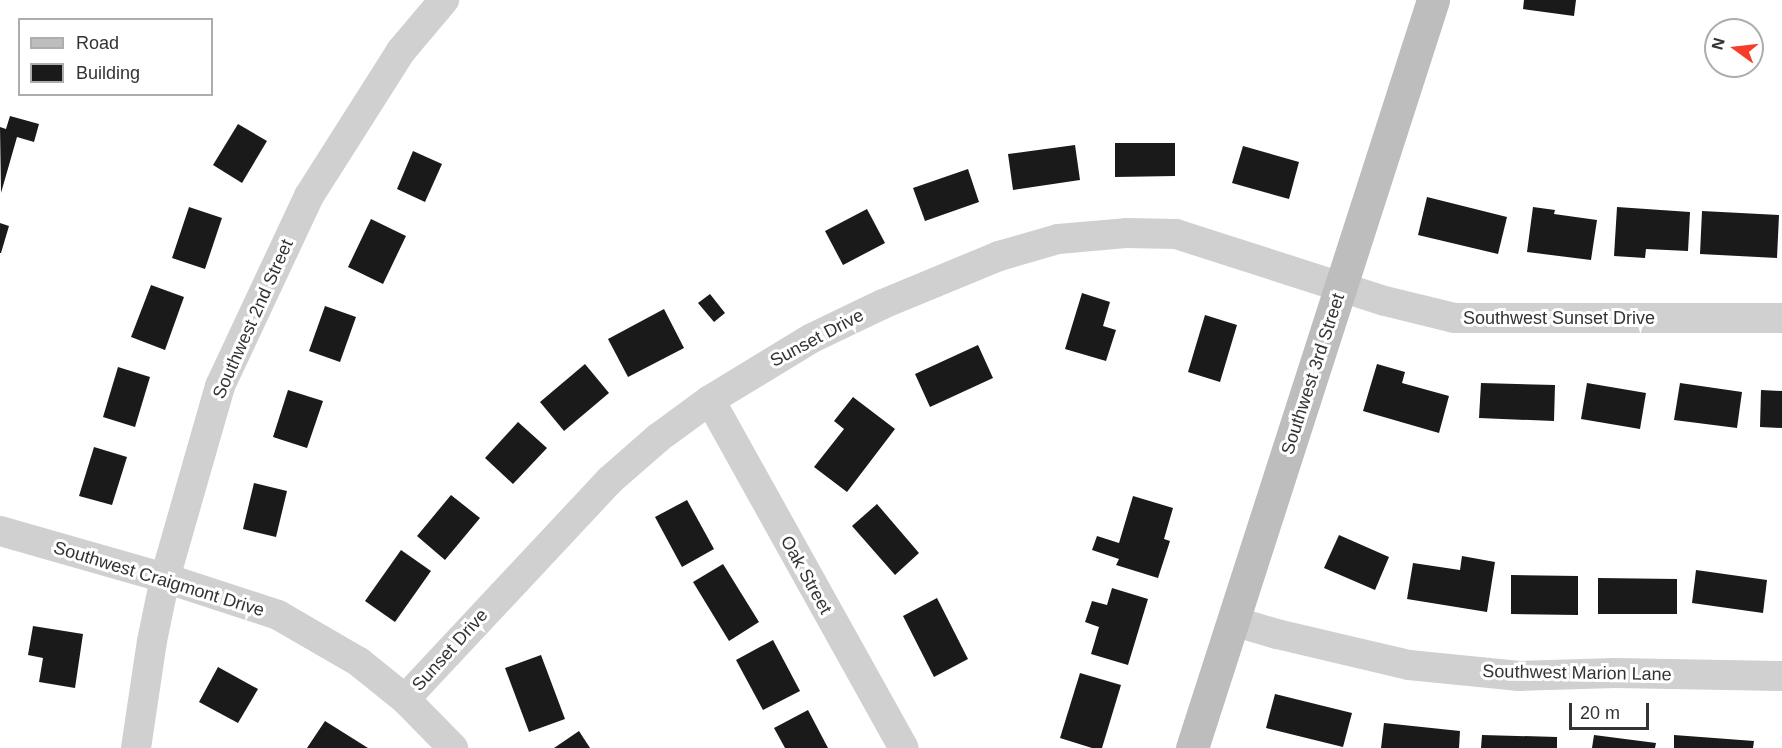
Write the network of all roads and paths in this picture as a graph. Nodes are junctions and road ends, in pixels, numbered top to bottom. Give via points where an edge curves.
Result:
1 (444, 0) edge
2 (1433, 0) edge
3 (1341, 287) junction
4 (1782, 318) edge
5 (710, 400) junction
6 (0, 531) edge
7 (165, 578) junction
8 (1233, 621) junction
9 (1782, 676) edge
10 (405, 699) junction
11 (136, 748) edge
12 (453, 748) edge
13 (904, 748) edge
14 (1192, 748) edge

1 - 7 street, Southwest 2nd Street via 401,51 309,196 220,386
2 - 3 main road, Southwest 3rd Street
3 - 4 street, Southwest Sunset Drive via 1454,318
3 - 5 street, Sunset Drive via 1176,234 1126,232 1058,239 999,256 883,304 812,338
3 - 8 main road, Southwest 3rd Street
5 - 10 street, Sunset Drive via 610,480
5 - 13 street, Oak Street
6 - 7 street, Southwest Craigmont Drive
7 - 10 street, Southwest Craigmont Drive via 278,615 359,662
7 - 11 street, Southwest 2nd Street
8 - 9 street, Southwest Marion Lane via 1409,665 1519,676
8 - 14 main road, Southwest 3rd Street
10 - 12 street, Southwest Craigmont Drive

